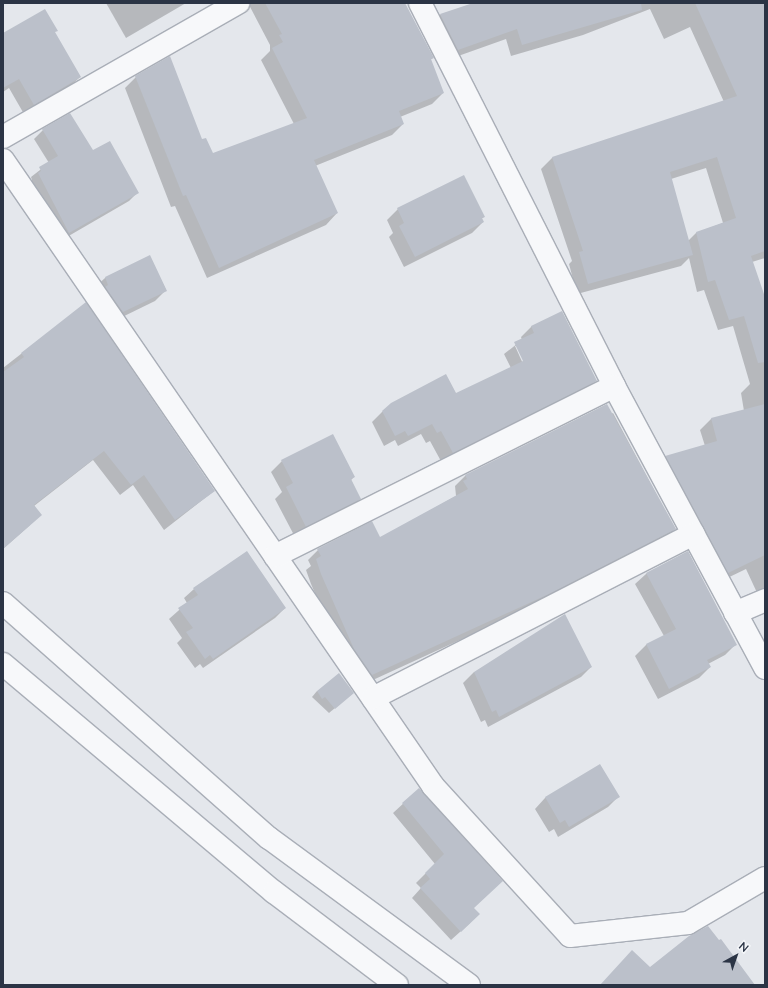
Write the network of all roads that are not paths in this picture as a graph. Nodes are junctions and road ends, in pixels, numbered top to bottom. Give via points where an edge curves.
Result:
1 (238, 3) edge
2 (420, 3) edge
3 (3, 137) edge
4 (3, 160) edge
5 (614, 386) junction
6 (694, 534) junction
7 (275, 556) junction
8 (765, 600) edge
9 (3, 603) edge
10 (735, 613) junction
11 (3, 664) edge
12 (765, 668) edge
13 (373, 698) junction
14 (765, 878) edge
15 (397, 985) edge
16 (470, 985) edge

1 - 3 street
2 - 5 street
4 - 7 street
5 - 6 street
5 - 7 street
6 - 10 street
6 - 13 street
7 - 13 street
8 - 10 street
9 - 16 street via 269,838
10 - 12 street
11 - 15 street via 274,892
13 - 14 street via 433,786 570,936 688,923

